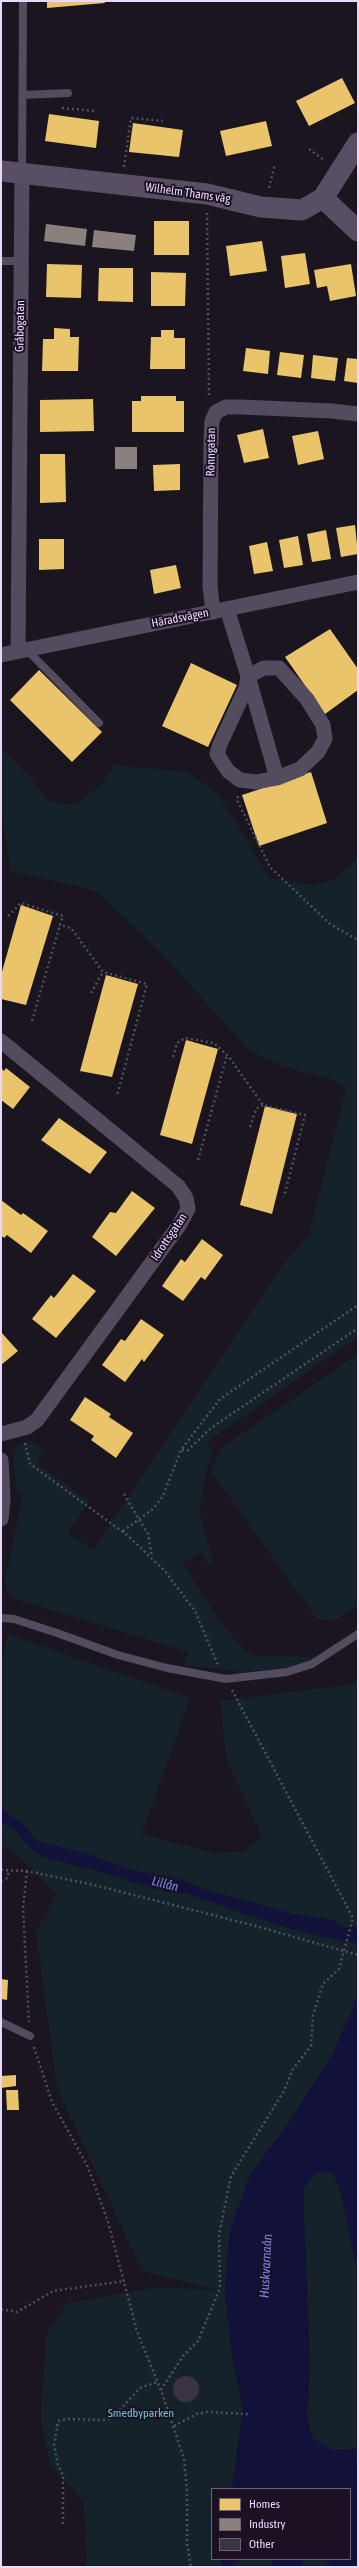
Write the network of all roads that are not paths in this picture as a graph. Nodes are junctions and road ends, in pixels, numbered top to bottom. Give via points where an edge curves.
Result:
1 (23, 1) edge
2 (68, 93) dead end
3 (23, 95) junction
4 (358, 143) edge
5 (1, 171) edge
6 (22, 174) junction
7 (323, 198) junction
8 (358, 231) edge
9 (1, 261) edge
10 (21, 261) junction
11 (358, 414) edge
12 (358, 582) edge
13 (220, 610) junction
14 (22, 650) junction
15 (1, 655) edge
16 (248, 676) junction
17 (99, 723) dead end
18 (277, 778) junction
19 (1, 1041) edge
20 (1, 1434) edge
21 (1, 1460) edge
22 (1, 1519) edge
23 (1, 1618) edge
24 (358, 1634) edge
25 (1, 2022) edge
26 (30, 2036) road end

1 - 3 lane, Gråbogatan
2 - 3 lane
3 - 6 lane, Gråbogatan
4 - 7 street
5 - 6 street, Wilhelm Thams väg
6 - 7 street, Wilhelm Thams väg via 207,194 285,210 302,210
6 - 10 street, Gråbogatan
7 - 8 street
9 - 10 lane
10 - 14 street, Gråbogatan
11 - 13 street, Rönngatan via 241,407 226,407 216,412 212,421 210,440 210,586
12 - 13 street, Häradsvägen
13 - 14 street, Häradsvägen
13 - 16 street, Rönngatan
14 - 15 street, Häradsvägen
14 - 17 lane
16 - 18 street, Rönngatan
16 - 18 street via 246,688 220,744 218,754 228,771 240,780 256,782
16 - 18 street via 264,668 279,668 307,699 323,725 325,739 318,752 300,769
19 - 20 street, Idrottsgatan via 178,1186 186,1198 188,1209 180,1224 37,1420 22,1429
21 - 22 street
23 - 24 lane via 28,1623 125,1657 226,1679 287,1672 312,1664
25 - 26 lane

